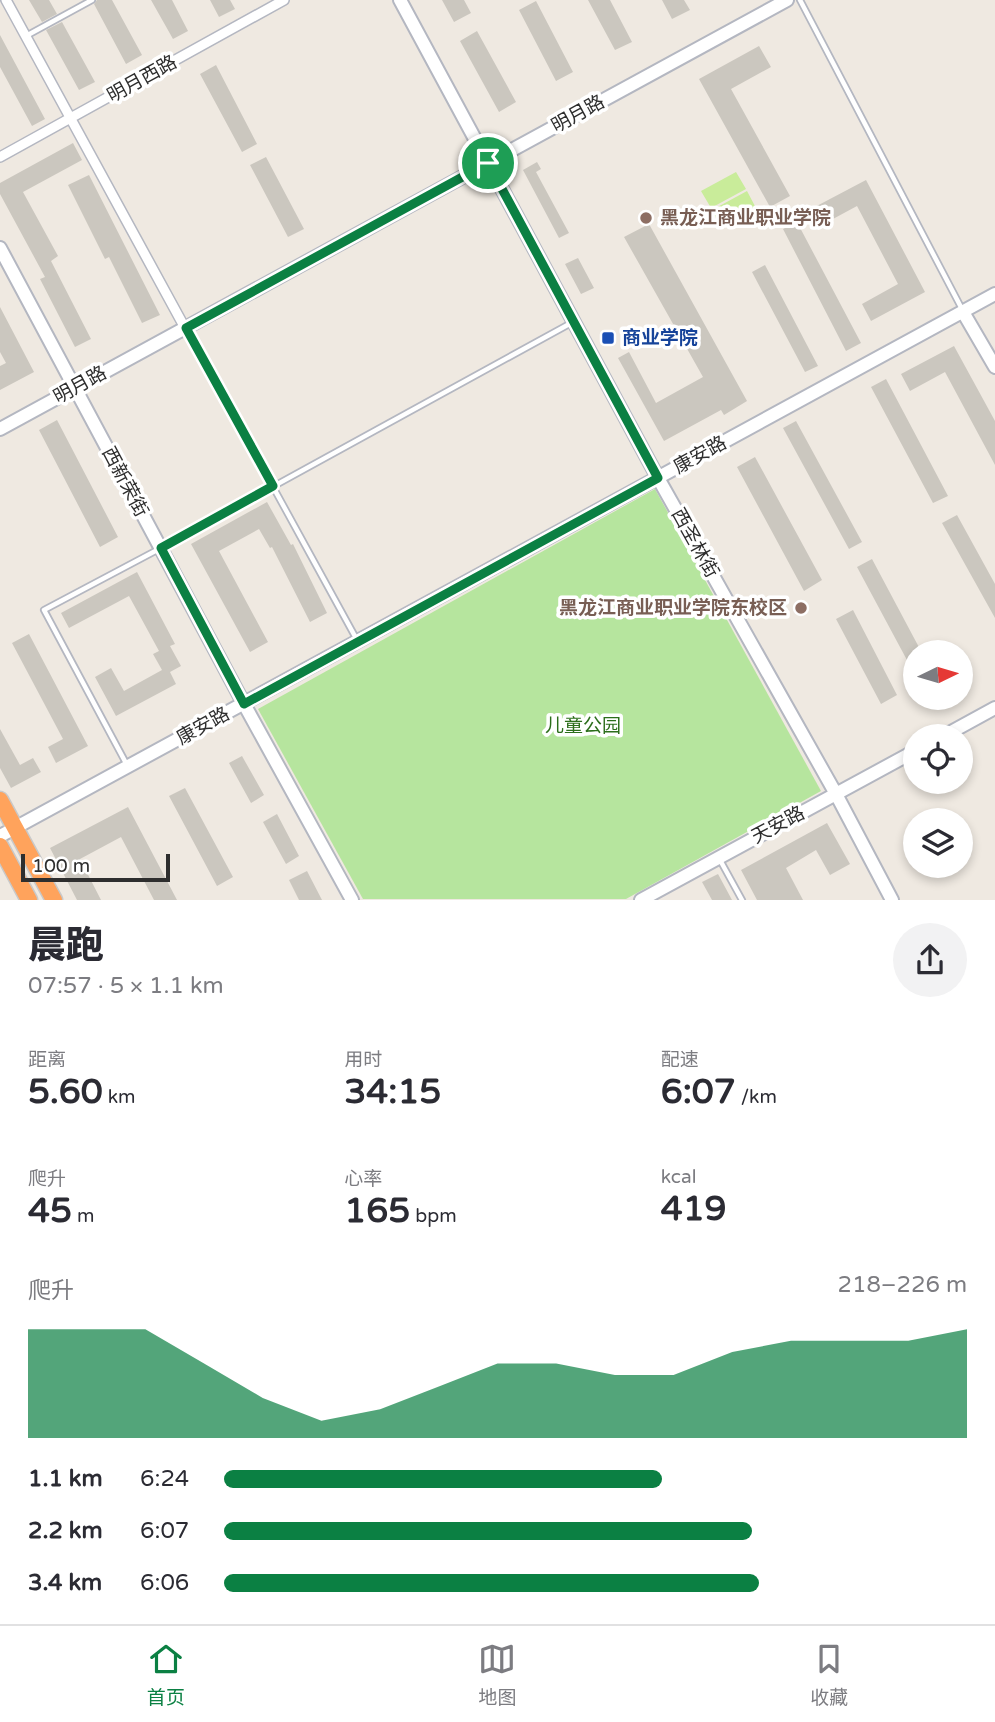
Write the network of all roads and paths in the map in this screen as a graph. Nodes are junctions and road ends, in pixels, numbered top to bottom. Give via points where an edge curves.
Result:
1 (6, 0) edge
2 (92, 0) edge
3 (284, 0) edge
4 (400, 0) edge
5 (787, 0) edge
6 (800, 0) edge
7 (26, 36) junction
8 (71, 118) junction
9 (0, 157) edge
10 (488, 163) junction
11 (0, 248) edge
12 (995, 294) edge
13 (963, 312) junction
14 (574, 321) junction
15 (186, 328) junction
16 (995, 367) edge
17 (75, 388) junction
18 (0, 429) edge
19 (658, 478) junction
20 (273, 486) junction
21 (161, 548) junction
22 (358, 641) junction
23 (244, 704) junction
24 (995, 708) edge
25 (966, 724) edge
26 (903, 758) edge
27 (128, 767) junction
28 (836, 794) junction
29 (0, 800) edge
30 (15, 828) junction
31 (0, 836) edge
32 (0, 846) edge
33 (719, 857) junction
34 (29, 900) edge
35 (54, 900) edge
36 (352, 900) edge
37 (641, 900) edge
38 (742, 900) edge
39 (892, 900) edge

1 - 7 street
2 - 7 lane
3 - 8 street, 明月西路
4 - 10 street, 西圣林街
5 - 10 street, 明月路
6 - 13 lane
7 - 8 street
8 - 9 street, 明月西路
8 - 15 street
10 - 14 street, 西圣林街
10 - 15 street, 明月路
11 - 17 street, 西新荣街
12 - 13 street, 康安路
13 - 16 street
13 - 19 street, 康安路
14 - 19 street, 西圣林街
14 - 20 lane
15 - 17 street, 明月路
15 - 20 lane
17 - 18 street, 明月路
17 - 21 street, 西新荣街
19 - 22 street, 康安路
19 - 28 street, 西圣林街
20 - 21 lane
20 - 22 lane
21 - 23 street, 西新荣街
21 - 27 lane via 44,610
22 - 23 street, 康安路
23 - 27 street, 康安路
23 - 36 street, 西新荣街
24 - 25 street
26 - 28 street, 天安路
27 - 30 street, 康安路
28 - 33 street, 天安路
28 - 39 street, 西圣林街
29 - 30 highway
30 - 31 street, 康安路
30 - 35 highway
32 - 34 highway
33 - 37 street, 天安路
33 - 38 lane

